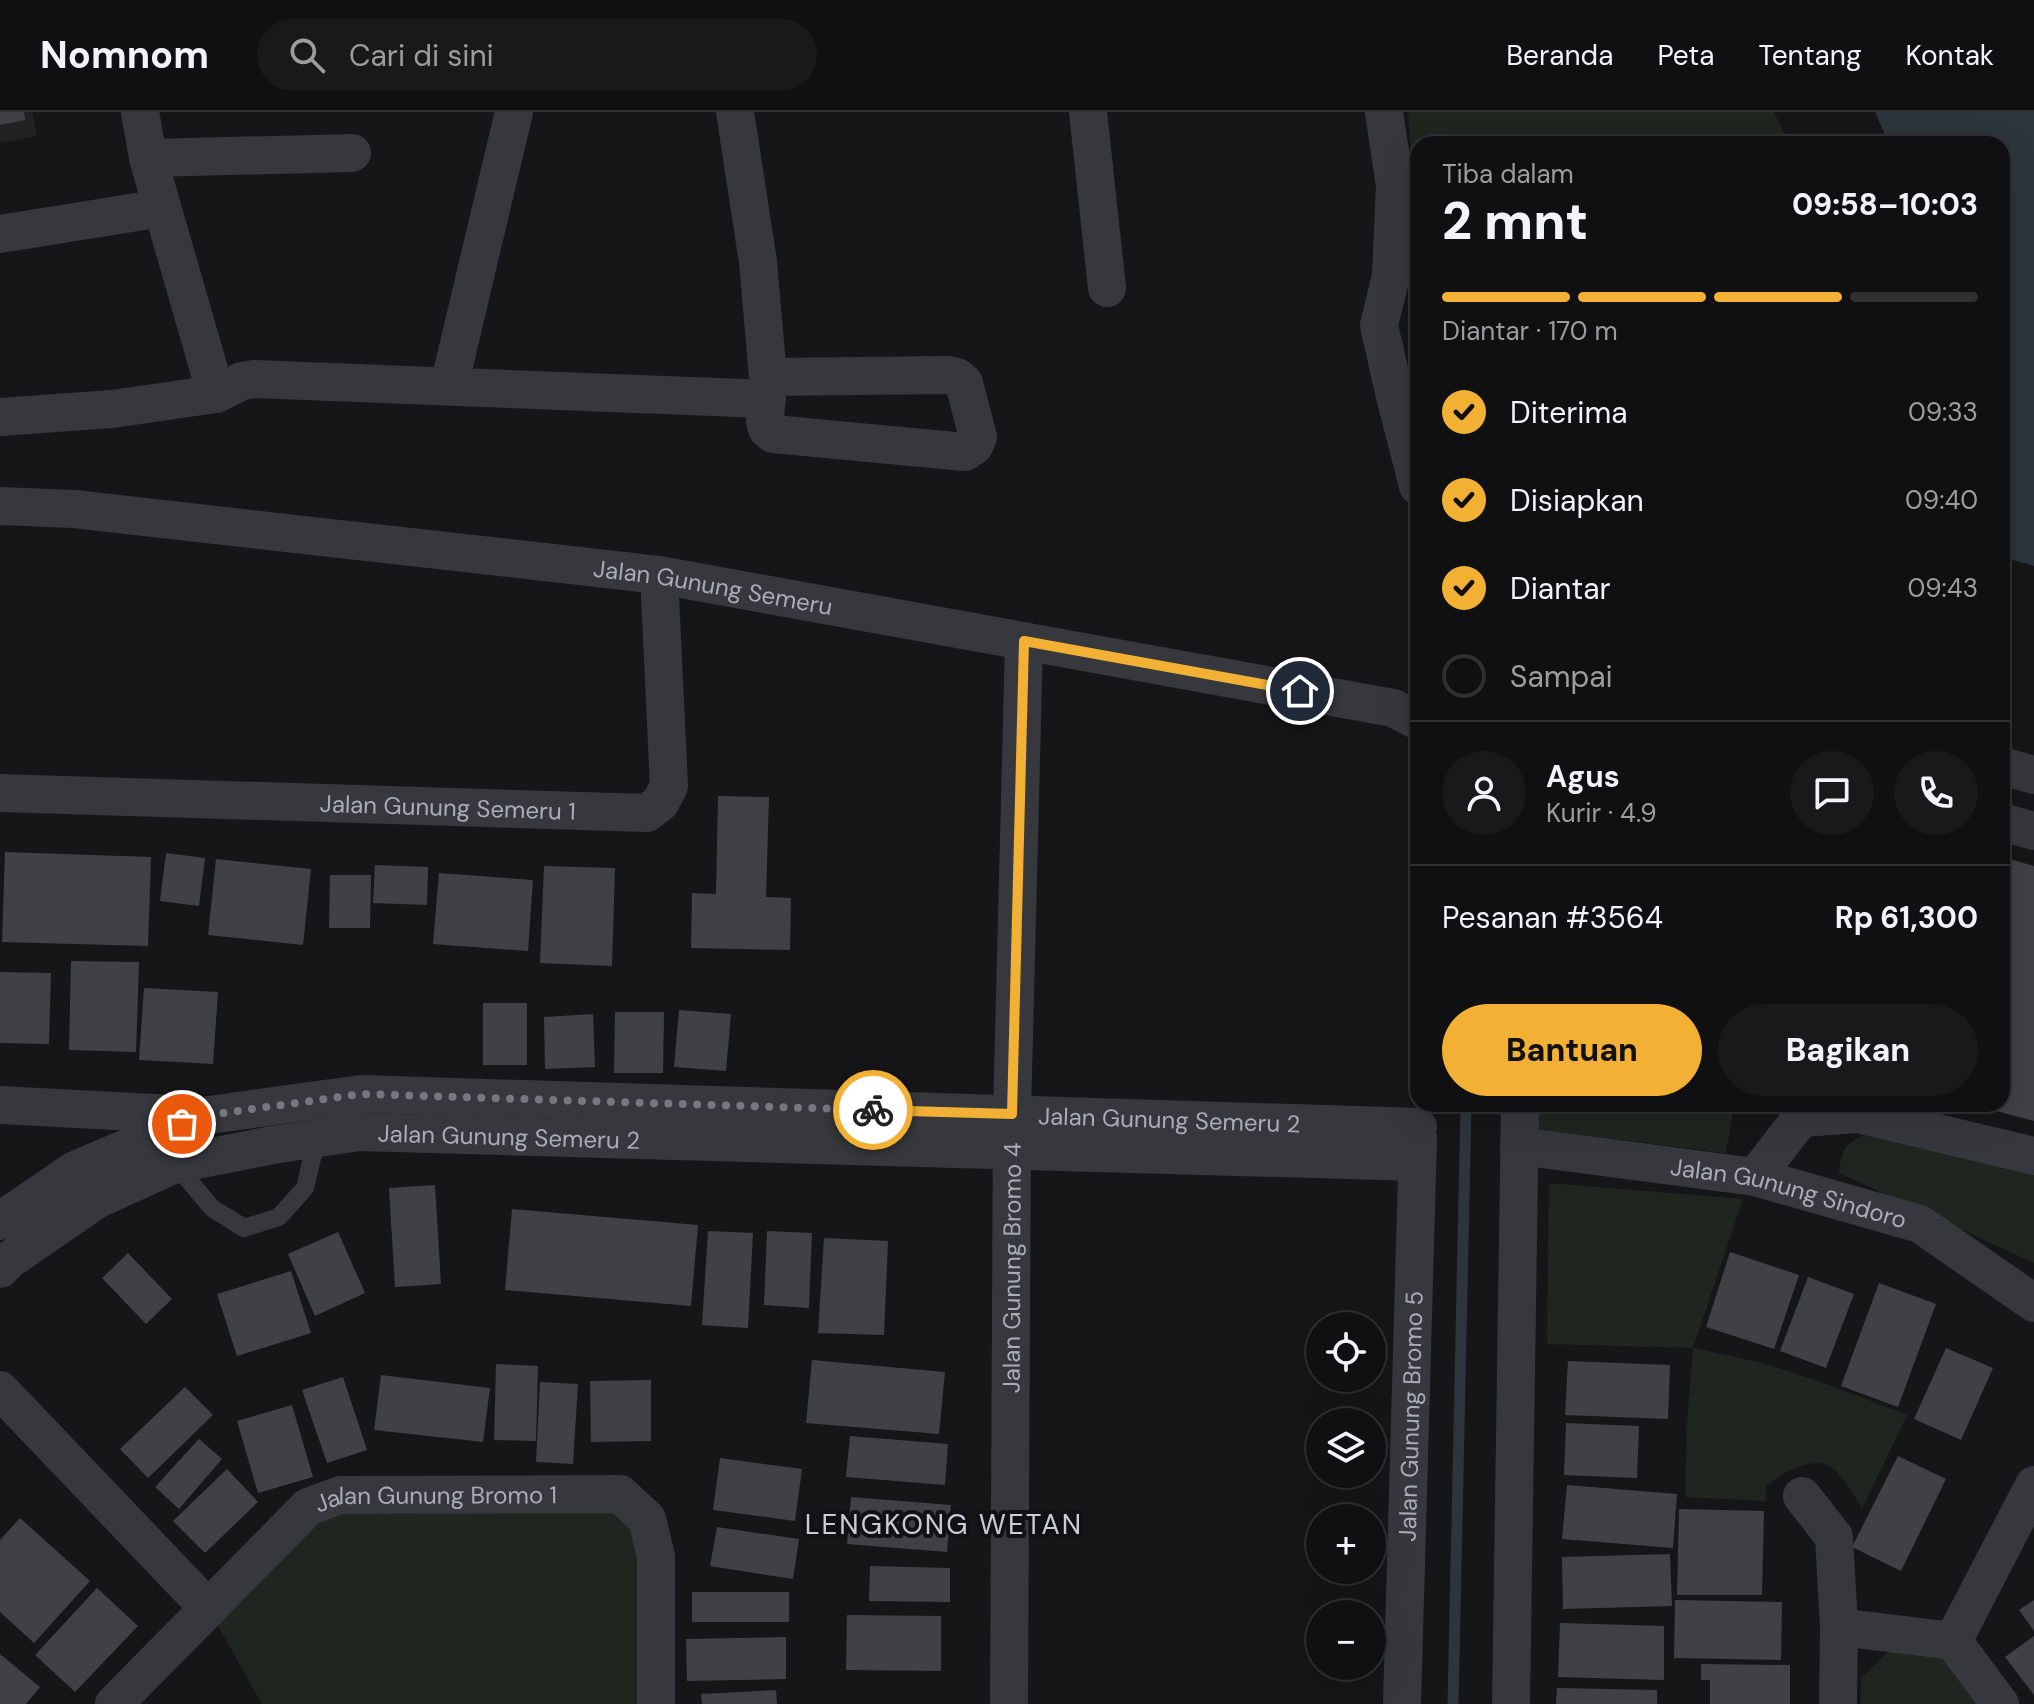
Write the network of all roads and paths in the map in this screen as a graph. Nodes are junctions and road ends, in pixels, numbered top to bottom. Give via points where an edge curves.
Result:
1 (140, 112) edge
2 (514, 112) edge
3 (735, 112) edge
4 (1088, 112) edge
5 (1384, 112) edge
6 (352, 153) dead end
7 (148, 158) junction
8 (162, 208) junction
9 (0, 234) edge
10 (1107, 288) dead end
11 (449, 386) junction
12 (767, 388) junction
13 (216, 394) junction
14 (0, 417) edge
15 (1410, 455) edge
16 (0, 506) edge
17 (659, 575) junction
18 (1024, 641) junction
19 (1410, 717) edge
20 (2010, 768) edge
21 (2034, 775) edge
22 (0, 793) edge
23 (2010, 824) edge
24 (2034, 831) edge
25 (0, 1105) edge
26 (1496, 1112) edge
27 (1520, 1112) edge
28 (202, 1116) junction
29 (1418, 1131) edge
30 (1012, 1133) junction
31 (317, 1137) junction
32 (273, 1145) junction
33 (1519, 1146) junction
34 (2034, 1156) edge
35 (175, 1164) junction
36 (1755, 1177) junction
37 (0, 1221) edge
38 (0, 1269) edge
39 (2034, 1303) edge
40 (0, 1390) edge
41 (2034, 1485) edge
42 (1802, 1496) dead end
43 (208, 1608) junction
44 (1839, 1627) junction
45 (1953, 1641) junction
46 (114, 1704) edge
47 (656, 1704) edge
48 (1009, 1704) edge
49 (1402, 1704) edge
50 (1489, 1704) edge
51 (1511, 1704) edge
52 (1838, 1704) edge
53 (2000, 1704) edge

1 - 7 street
2 - 11 street
3 - 12 street via 758,262
4 - 10 street
5 - 15 street via 1395,186 1391,276 1379,325
6 - 7 street
7 - 8 street
8 - 9 street
8 - 13 street
11 - 12 street
11 - 13 street via 254,379
12 - 12 street via 957,377 964,383 978,437 965,452 773,434 765,421
13 - 14 street
16 - 17 street, Jalan Gunung Semeru via 74,509
17 - 18 street, Jalan Gunung Semeru
17 - 22 street, Jalan Gunung Semeru 1 via 669,786 647,813
18 - 19 street, Jalan Gunung Semeru via 1393,708
18 - 30 street, Jalan Gunung Bromo 4
20 - 21 street
23 - 24 street
25 - 28 street, Jalan Gunung Semeru 2
26 - 50 street
27 - 33 street
28 - 30 street, Jalan Gunung Semeru 2 via 361,1094
28 - 32 street, Jalan Gunung Semeru 2
28 - 37 street, Jalan Gunung Semeru 2 via 75,1170
29 - 30 street, Jalan Gunung Semeru 2
29 - 49 street, Jalan Gunung Bromo 5
30 - 31 street, Jalan Gunung Semeru 2 via 358,1132
30 - 48 street, Jalan Gunung Bromo 4
31 - 32 street, Jalan Gunung Semeru 2
31 - 35 lane via 305,1188 279,1217 244,1228 212,1208
32 - 35 street, Jalan Gunung Semeru 2
33 - 36 street, Jalan Gunung Sindoro
33 - 51 street
34 - 36 street via 1858,1114 1801,1118
35 - 38 street, Jalan Gunung Semeru 2 via 96,1200
36 - 39 street, Jalan Gunung Sindoro via 1920,1224
40 - 43 street
41 - 45 street
42 - 44 street via 1834,1537
43 - 46 street, Jalan Gunung Bromo 1
43 - 47 street, Jalan Gunung Bromo 1 via 308,1507 340,1495 620,1494 647,1519 656,1556
44 - 45 street
44 - 52 street
45 - 53 street

